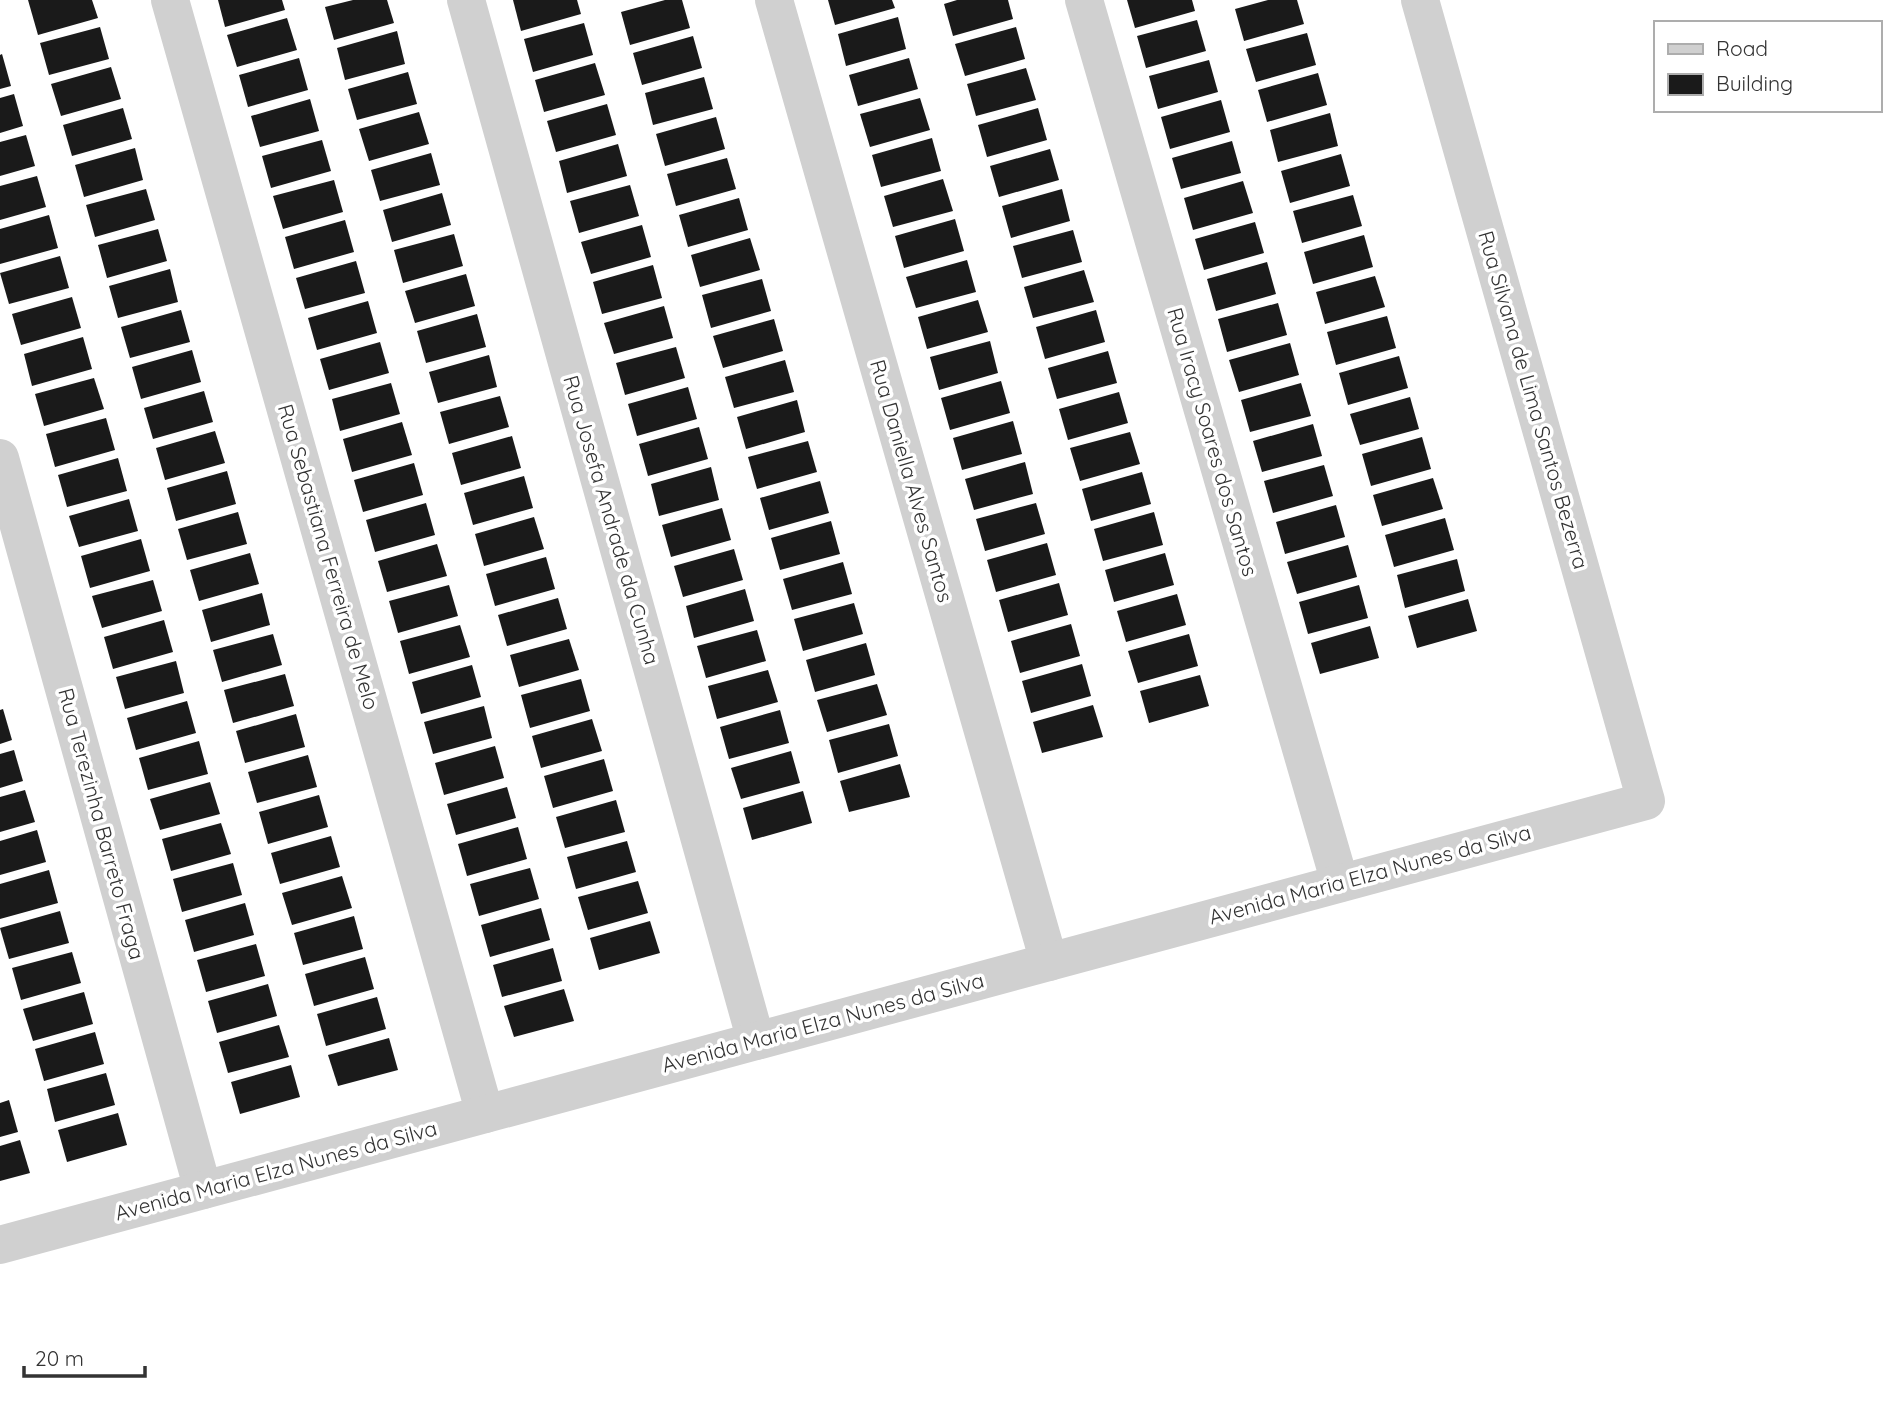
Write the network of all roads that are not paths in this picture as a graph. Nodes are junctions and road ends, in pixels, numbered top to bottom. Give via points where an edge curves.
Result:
1 (170, 0) edge
2 (466, 0) edge
3 (774, 0) edge
4 (1084, 0) edge
5 (1420, 0) edge
6 (0, 458) edge
7 (1646, 801) joint
8 (1340, 883) junction
9 (1049, 962) junction
10 (756, 1041) junction
11 (485, 1114) junction
12 (203, 1190) junction
13 (0, 1245) edge

1 - 11 street, Rua Sebastiana Ferreira de Melo
2 - 10 street, Rua Josefa Andrade da Cunha
3 - 9 street, Rua Daniella Alves Santos
4 - 8 street, Rua Iracy Soares dos Santos
5 - 7 street, Rua Silvana de Lima Santos Bezerra
6 - 12 street, Rua Terezinha Barreto Fraga
7 - 8 street, Avenida Maria Elza Nunes da Silva
8 - 9 street, Avenida Maria Elza Nunes da Silva
9 - 10 street, Avenida Maria Elza Nunes da Silva
10 - 11 street, Avenida Maria Elza Nunes da Silva
11 - 12 street, Avenida Maria Elza Nunes da Silva
12 - 13 street, Avenida Maria Elza Nunes da Silva

